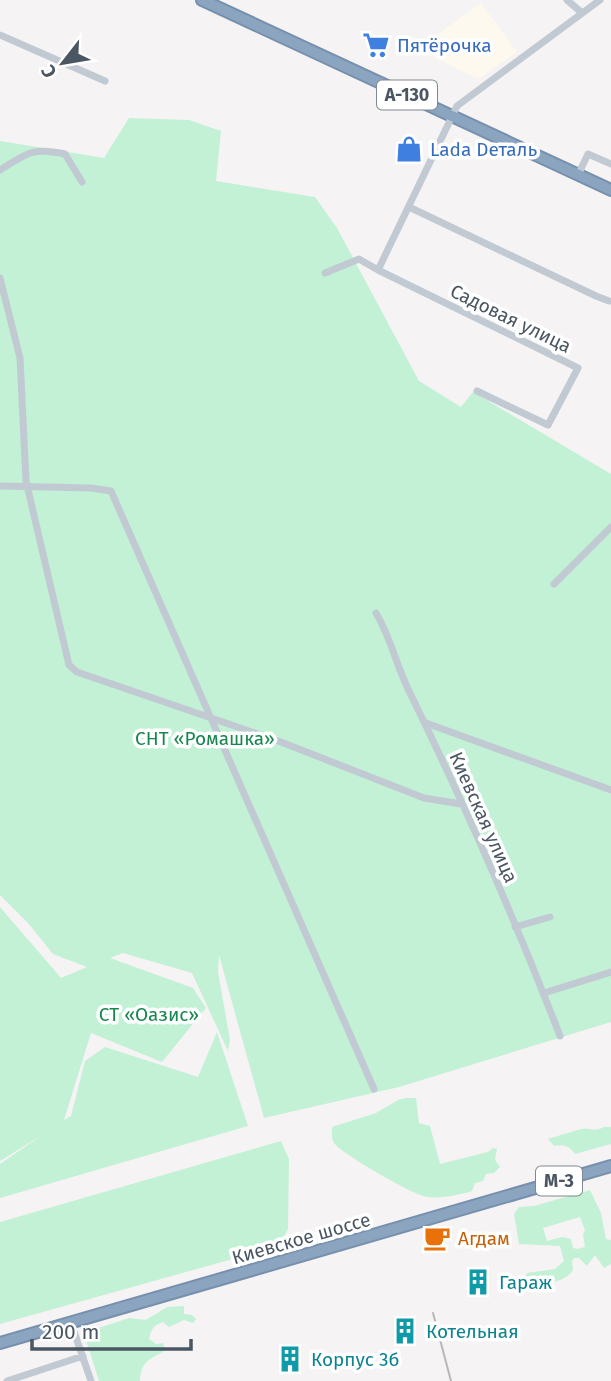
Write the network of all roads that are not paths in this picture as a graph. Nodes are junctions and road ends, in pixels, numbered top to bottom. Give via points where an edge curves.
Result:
1 (202, 0) edge
2 (567, 0) edge
3 (600, 0) edge
4 (581, 12) junction
5 (0, 35) edge
6 (105, 82) dead end
7 (452, 116) junction
8 (611, 164) edge
9 (0, 170) edge
10 (578, 175) junction
11 (82, 182) dead end
12 (611, 190) edge
13 (409, 207) junction
14 (378, 270) junction
15 (326, 273) dead end
16 (0, 278) edge
17 (609, 301) dead end
18 (477, 391) dead end
19 (0, 486) edge
20 (28, 486) junction
21 (611, 527) edge
22 (554, 584) dead end
23 (376, 613) dead end
24 (210, 719) junction
25 (426, 723) junction
26 (611, 790) edge
27 (461, 804) junction
28 (550, 917) dead end
29 (515, 927) junction
30 (611, 972) edge
31 (544, 993) junction
32 (560, 1036) dead end
33 (374, 1089) dead end
34 (611, 1166) edge
35 (71, 1323) junction
36 (0, 1343) edge
37 (83, 1356) junction
38 (7, 1381) edge
39 (91, 1381) edge

1 - 7 highway, А-130
2 - 4 street
3 - 4 street
4 - 7 street via 457,106
5 - 6 street
7 - 10 highway, А-130
7 - 13 street
8 - 10 street via 588,153
9 - 11 street via 31,152 45,150 65,154
10 - 12 highway, А-130
13 - 14 street
13 - 17 street
14 - 15 street via 359,259
14 - 18 street, Садовая улица via 578,368 548,425
16 - 20 street via 20,358
19 - 20 street
20 - 24 street via 111,491
20 - 24 street via 69,665 77,672
21 - 22 street
23 - 25 street, Киевская улица
24 - 27 street via 424,798
24 - 33 street
25 - 26 street
25 - 27 street, Киевская улица
27 - 29 street, Киевская улица
28 - 29 street
29 - 31 street, Киевская улица
30 - 31 street
31 - 32 street, Киевская улица
34 - 35 highway, Киевское шоссе / М-3
35 - 36 highway, Киевское шоссе / М-3
35 - 37 street
37 - 38 street
37 - 39 street

